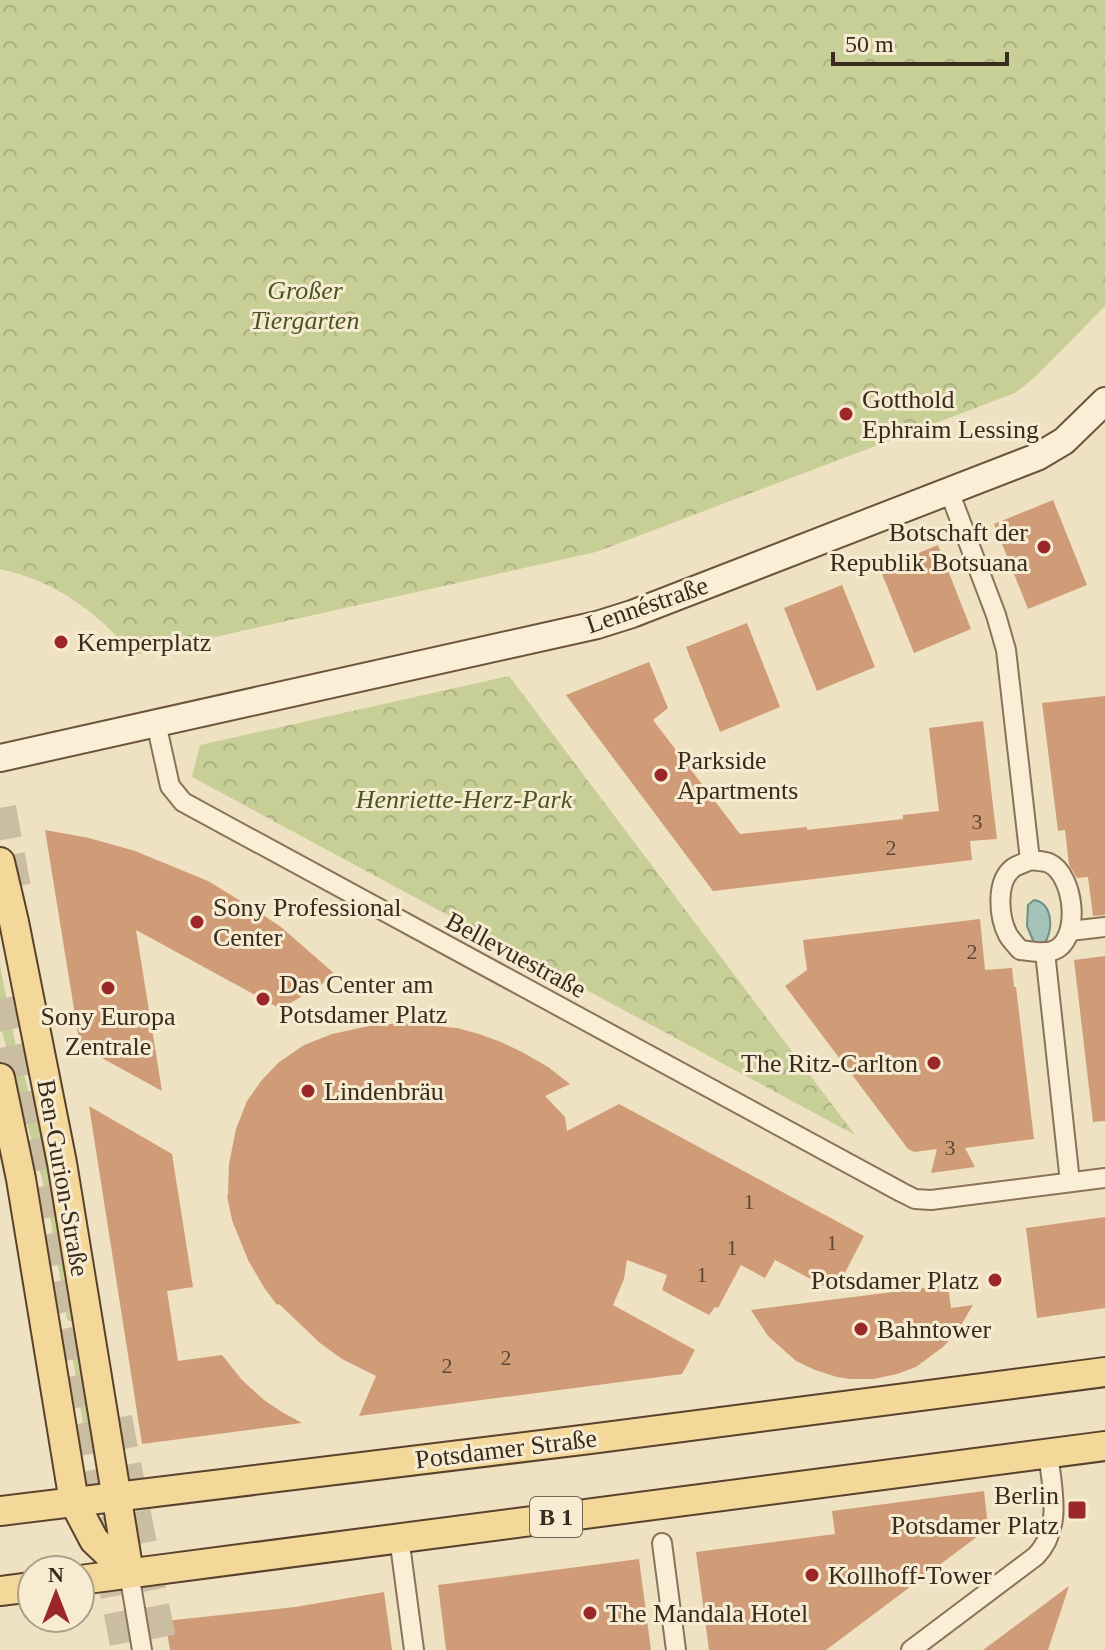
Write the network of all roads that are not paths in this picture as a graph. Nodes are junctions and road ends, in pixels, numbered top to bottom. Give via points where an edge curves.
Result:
1 (1105, 401) edge
2 (949, 491) junction
3 (156, 723) junction
4 (0, 758) edge
5 (1030, 860) junction
6 (0, 862) edge
7 (1105, 927) edge
8 (1070, 931) junction
9 (1045, 952) junction
10 (0, 1078) edge
11 (1105, 1178) edge
12 (1070, 1182) junction
13 (1105, 1372) edge
14 (1105, 1446) edge
15 (1048, 1453) junction
16 (116, 1496) junction
17 (74, 1502) junction
18 (0, 1511) edge
19 (399, 1537) junction
20 (662, 1543) dead end
21 (129, 1573) junction
22 (96, 1578) edge
23 (142, 1650) edge
24 (414, 1650) edge
25 (676, 1650) edge
26 (911, 1650) edge

1 - 2 main road, Lennéstraße via 1046,453
2 - 3 main road, Lennéstraße via 606,622
2 - 5 street via 1006,650
3 - 4 main road
3 - 12 street, Bellevuestraße via 170,786 183,802 901,1192 931,1200
5 - 8 street via 1050,863 1063,878 1071,898
5 - 9 street via 1011,869 1003,884 1002,917 1020,950
6 - 16 main road, Ben-Gurion-Straße via 62,1163
7 - 8 street
8 - 9 street via 1066,943
9 - 12 street
10 - 17 main road, Ben-Gurion-Straße
11 - 12 street
13 - 16 main road, Potsdamer Straße
14 - 15 main road, B 1
15 - 19 main road, B 1
15 - 26 street via 1053,1515 1047,1544
16 - 17 main road, Potsdamer Straße
16 - 21 main road, Ben-Gurion-Straße
17 - 18 main road, Potsdamer Straße
17 - 21 main road, Ben-Gurion-Straße via 94,1540
19 - 21 main road, B 1
19 - 24 street
20 - 25 street
21 - 22 main road, B 1
21 - 23 street

